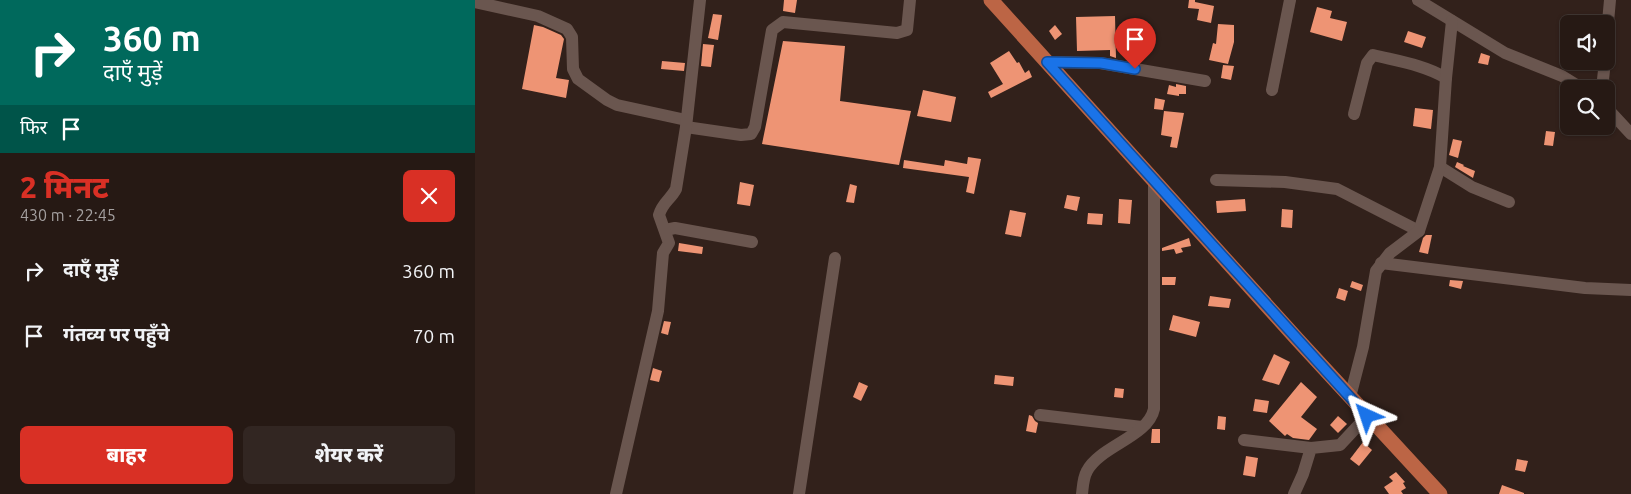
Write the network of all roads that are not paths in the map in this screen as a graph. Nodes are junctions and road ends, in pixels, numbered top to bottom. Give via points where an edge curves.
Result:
1 (700, 0) edge
2 (910, 0) edge
3 (991, 0) edge
4 (1290, 0) edge
5 (1418, 0) edge
6 (1609, 0) edge
7 (475, 2) edge
8 (1608, 15) edge
9 (1452, 21) junction
10 (1047, 62) junction
11 (1446, 78) junction
12 (1568, 80) edge
13 (1205, 81) dead end
14 (1272, 90) dead end
15 (1354, 114) dead end
16 (1615, 116) edge
17 (686, 124) junction
18 (1631, 134) edge
19 (1440, 167) junction
20 (1154, 180) junction
21 (1216, 180) dead end
22 (1509, 202) dead end
23 (665, 230) junction
24 (1419, 230) junction
25 (752, 242) dead end
26 (835, 258) dead end
27 (1381, 263) junction
28 (1631, 290) edge
29 (1350, 397) junction
30 (1040, 415) dead end
31 (1367, 416) junction
32 (1142, 427) junction
33 (1244, 440) dead end
34 (1311, 448) junction
35 (616, 494) edge
36 (799, 494) edge
37 (1082, 494) edge
38 (1294, 494) edge
39 (1440, 494) edge

1 - 17 street
2 - 17 street via 909,25 907,30 897,33 783,22 776,25 772,30 755,127 751,134 741,135
3 - 10 main road
4 - 14 street
5 - 9 street
6 - 8 street
7 - 17 street via 538,16 567,29 573,37 573,69 578,79 617,105
9 - 11 street
9 - 12 street via 1505,53
10 - 13 street via 1101,63
10 - 20 main road
11 - 15 street via 1411,64 1373,55 1367,63
11 - 19 street
16 - 18 street
17 - 23 street via 676,189 663,203 659,215
19 - 22 street
19 - 24 street
20 - 29 main road
20 - 32 street via 1155,409 1150,421
21 - 24 street via 1285,182 1337,189
23 - 25 street via 675,228
23 - 35 street via 669,243 663,253 658,311
24 - 27 street
26 - 36 street
27 - 28 street via 1585,288
27 - 29 street
29 - 31 main road
30 - 32 street
31 - 34 street via 1340,445
31 - 39 main road
32 - 37 street via 1093,462 1084,477
33 - 34 street
34 - 38 street

